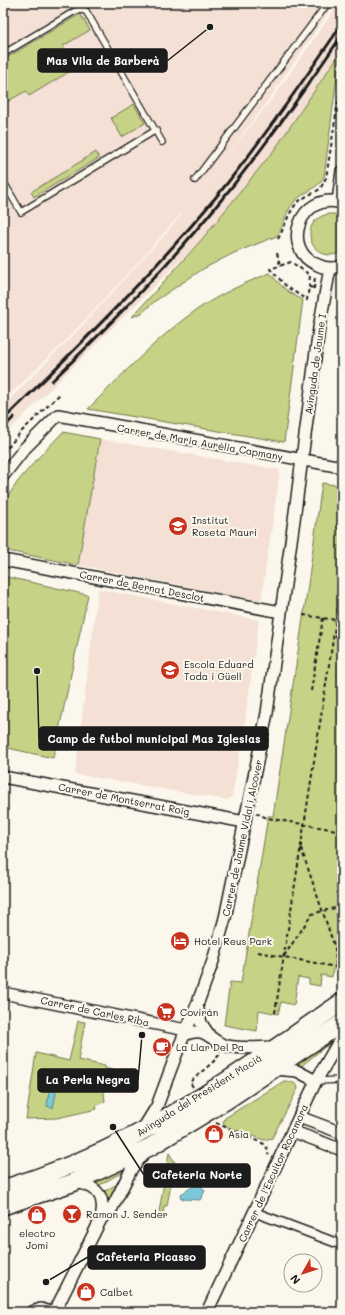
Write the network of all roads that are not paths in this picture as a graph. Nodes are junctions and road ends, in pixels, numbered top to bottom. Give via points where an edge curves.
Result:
1 (328, 3) edge
2 (3, 54) edge
3 (156, 130) junction
4 (162, 142) dead end
5 (342, 171) edge
6 (195, 180) dead end
7 (3, 181) edge
8 (340, 202) edge
9 (342, 266) edge
10 (330, 268) junction
11 (302, 461) junction
12 (342, 467) edge
13 (3, 476) edge
14 (3, 560) edge
15 (281, 612) junction
16 (3, 777) edge
17 (245, 822) junction
18 (3, 993) edge
19 (342, 1002) edge
20 (197, 1005) junction
21 (342, 1023) edge
22 (185, 1032) junction
23 (209, 1035) junction
24 (342, 1036) edge
25 (276, 1047) junction
26 (274, 1068) junction
27 (297, 1071) junction
28 (342, 1080) edge
29 (316, 1081) junction
30 (308, 1098) junction
31 (299, 1117) junction
32 (142, 1131) junction
33 (292, 1131) junction
34 (342, 1133) edge
35 (150, 1147) junction
36 (342, 1150) edge
37 (72, 1183) junction
38 (3, 1189) edge
39 (3, 1206) edge
40 (254, 1212) junction
41 (101, 1219) junction
42 (342, 1245) edge
43 (32, 1312) edge
44 (50, 1312) edge
45 (207, 1312) edge

1 - 6 lane
2 - 3 lane via 75,11 86,11
3 - 4 lane
3 - 7 lane via 21,212
5 - 8 street
8 - 10 street via 328,201 313,206 302,216 297,231 299,245 305,257 314,264
9 - 10 street
10 - 11 street, Avinguda de Jaume I via 319,328
11 - 12 street, Carrer de Maria Aurèlia Capmany
11 - 13 street, Carrer de Maria Aurèlia Capmany via 58,415 24,449
11 - 15 street, Carrer de Jaume Vidal i Alcover
14 - 15 street, Carrer de Bernat Desclot
15 - 17 street, Carrer de Jaume Vidal i Alcover via 267,713
16 - 17 street, Carrer de Montserrat Roig
17 - 20 street, Carrer de Jaume Vidal i Alcover via 219,942
18 - 22 street, Carrer de Carles Riba
19 - 25 main road, Avinguda del President Macià
20 - 22 street, Carrer de Jaume Vidal i Alcover
20 - 23 street via 200,1023
21 - 26 main road, Avinguda del President Macià
22 - 23 street, Carrer de Carles Riba
22 - 32 street, Carrer de Jaume Vidal i Alcover via 157,1106
23 - 25 street, Carrer de Carles Riba via 217,1042 232,1046
24 - 29 street, Carrer de l'Escultor Rocamora
25 - 32 main road, Avinguda del President Macià
26 - 27 street
26 - 35 main road, Avinguda del President Macià
27 - 29 street
27 - 30 street via 306,1083
28 - 29 lane
29 - 30 street, Carrer de l'Escultor Rocamora
30 - 31 street, Carrer de l'Escultor Rocamora
31 - 33 street, Carrer de l'Escultor Rocamora
31 - 34 street
32 - 38 main road, Avinguda del President Macià via 57,1170
33 - 36 street
33 - 40 street, Carrer de l'Escultor Rocamora
35 - 37 main road, Avinguda del President Macià
35 - 41 street via 132,1168 112,1208
37 - 39 main road, Avinguda del President Macià
37 - 41 street via 81,1182 96,1191 102,1202
40 - 42 street
40 - 45 street, Carrer de l'Escultor Rocamora
41 - 44 street via 58,1305
43 - 44 street via 40,1309

